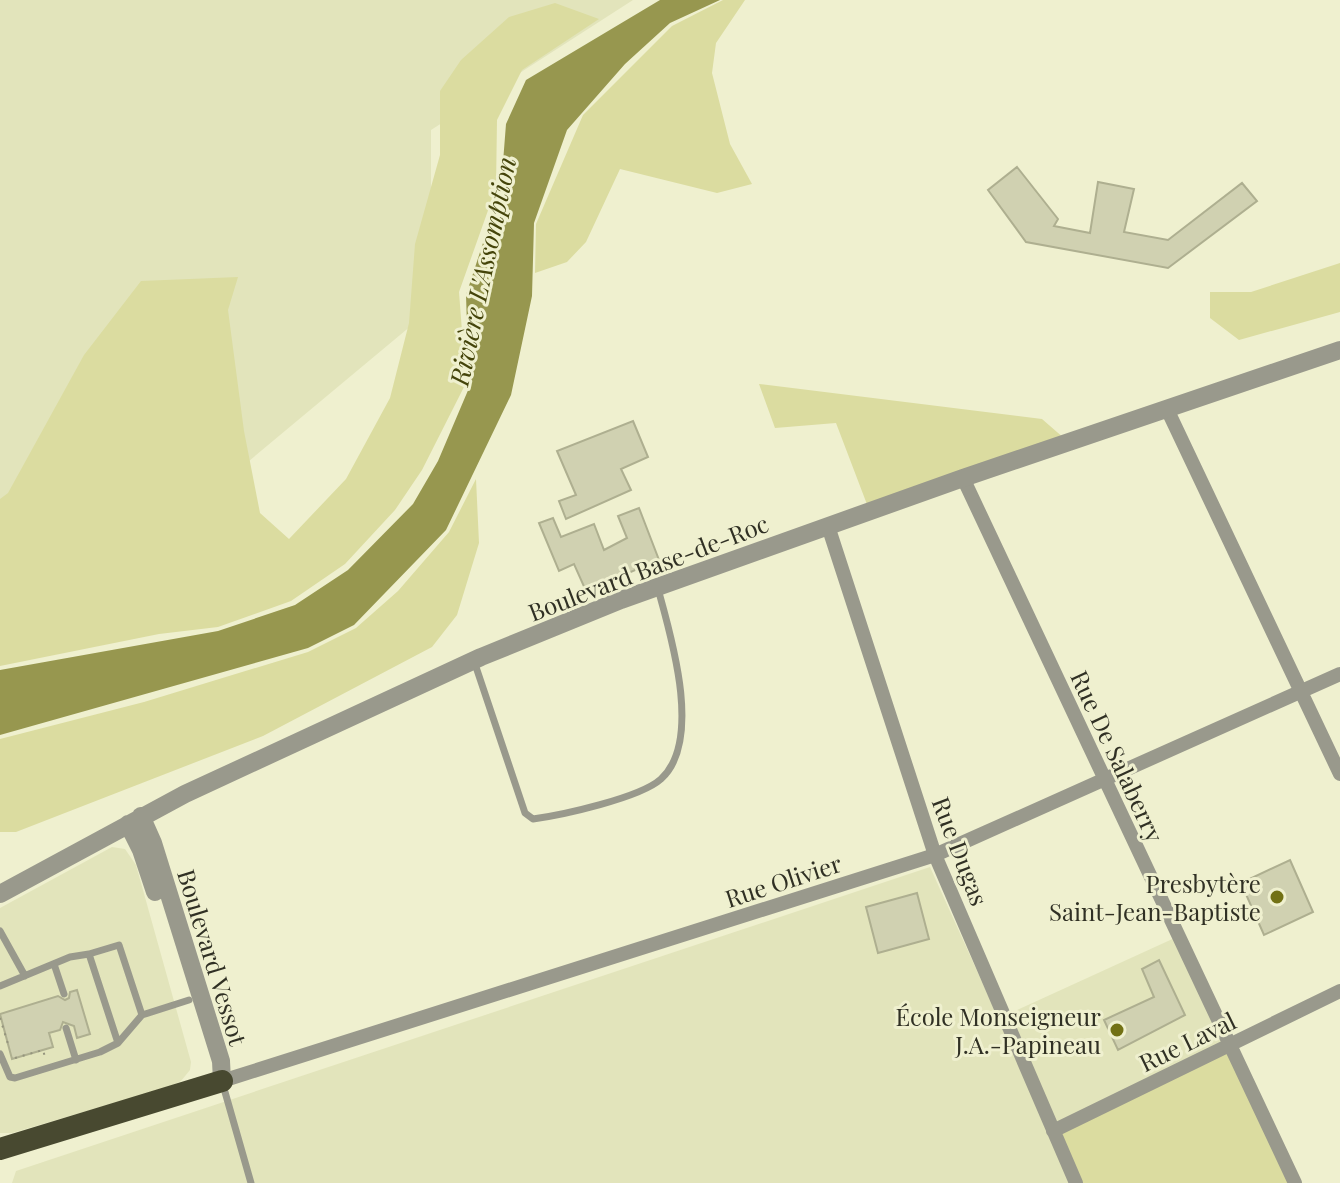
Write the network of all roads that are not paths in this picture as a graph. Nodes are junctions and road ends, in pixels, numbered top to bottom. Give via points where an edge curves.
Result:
1 (1340, 350) edge
2 (1167, 409) junction
3 (963, 478) junction
4 (828, 526) junction
5 (658, 587) junction
6 (474, 660) junction
7 (1340, 674) edge
8 (1301, 692) junction
9 (1340, 774) edge
10 (1105, 779) junction
11 (134, 820) junction
12 (935, 855) junction
13 (0, 894) edge
14 (0, 931) edge
15 (89, 954) junction
16 (54, 964) junction
17 (25, 976) junction
18 (0, 986) edge
19 (1340, 991) edge
20 (64, 994) dead end
21 (189, 1000) junction
22 (142, 1015) junction
23 (66, 1028) dead end
24 (118, 1043) junction
25 (1230, 1044) junction
26 (0, 1054) edge
27 (76, 1060) junction
28 (222, 1081) junction
29 (1053, 1131) junction
30 (1, 1151) edge
31 (251, 1183) edge
32 (1076, 1183) edge
33 (1295, 1183) edge

1 - 2 street, Boulevard Base-de-Roc
2 - 3 street, Boulevard Base-de-Roc
2 - 8 street
3 - 4 street, Boulevard Base-de-Roc
3 - 10 street, Rue De Salaberry
4 - 5 street, Boulevard Base-de-Roc
4 - 12 street, Rue Dugas
5 - 6 street, Boulevard Base-de-Roc
5 - 6 lane via 679,687 681,741 674,764 642,790 574,811 533,819 525,813
6 - 11 street, Boulevard Base-de-Roc
7 - 8 street, Rue Olivier
8 - 9 street
8 - 10 street, Rue Olivier
10 - 12 street, Rue Olivier
10 - 25 street, Rue De Salaberry
11 - 13 street, Boulevard Base-de-Roc
11 - 21 street, Boulevard Vessot
11 - 28 street, Boulevard Vessot via 153,843 221,1061
12 - 28 street, Rue Olivier
12 - 29 street, Rue Dugas
14 - 17 lane
15 - 16 lane
15 - 22 lane via 119,945
15 - 24 lane
16 - 17 lane
16 - 20 lane
17 - 18 lane
19 - 25 street, Rue Laval
21 - 22 lane
21 - 28 street, Boulevard Vessot via 209,1065
22 - 24 lane
23 - 27 lane
24 - 27 lane
25 - 29 street, Rue Laval
25 - 33 street, Rue De Salaberry
26 - 27 lane via 13,1078
28 - 30 highway
28 - 31 lane
29 - 32 street, Rue Dugas

